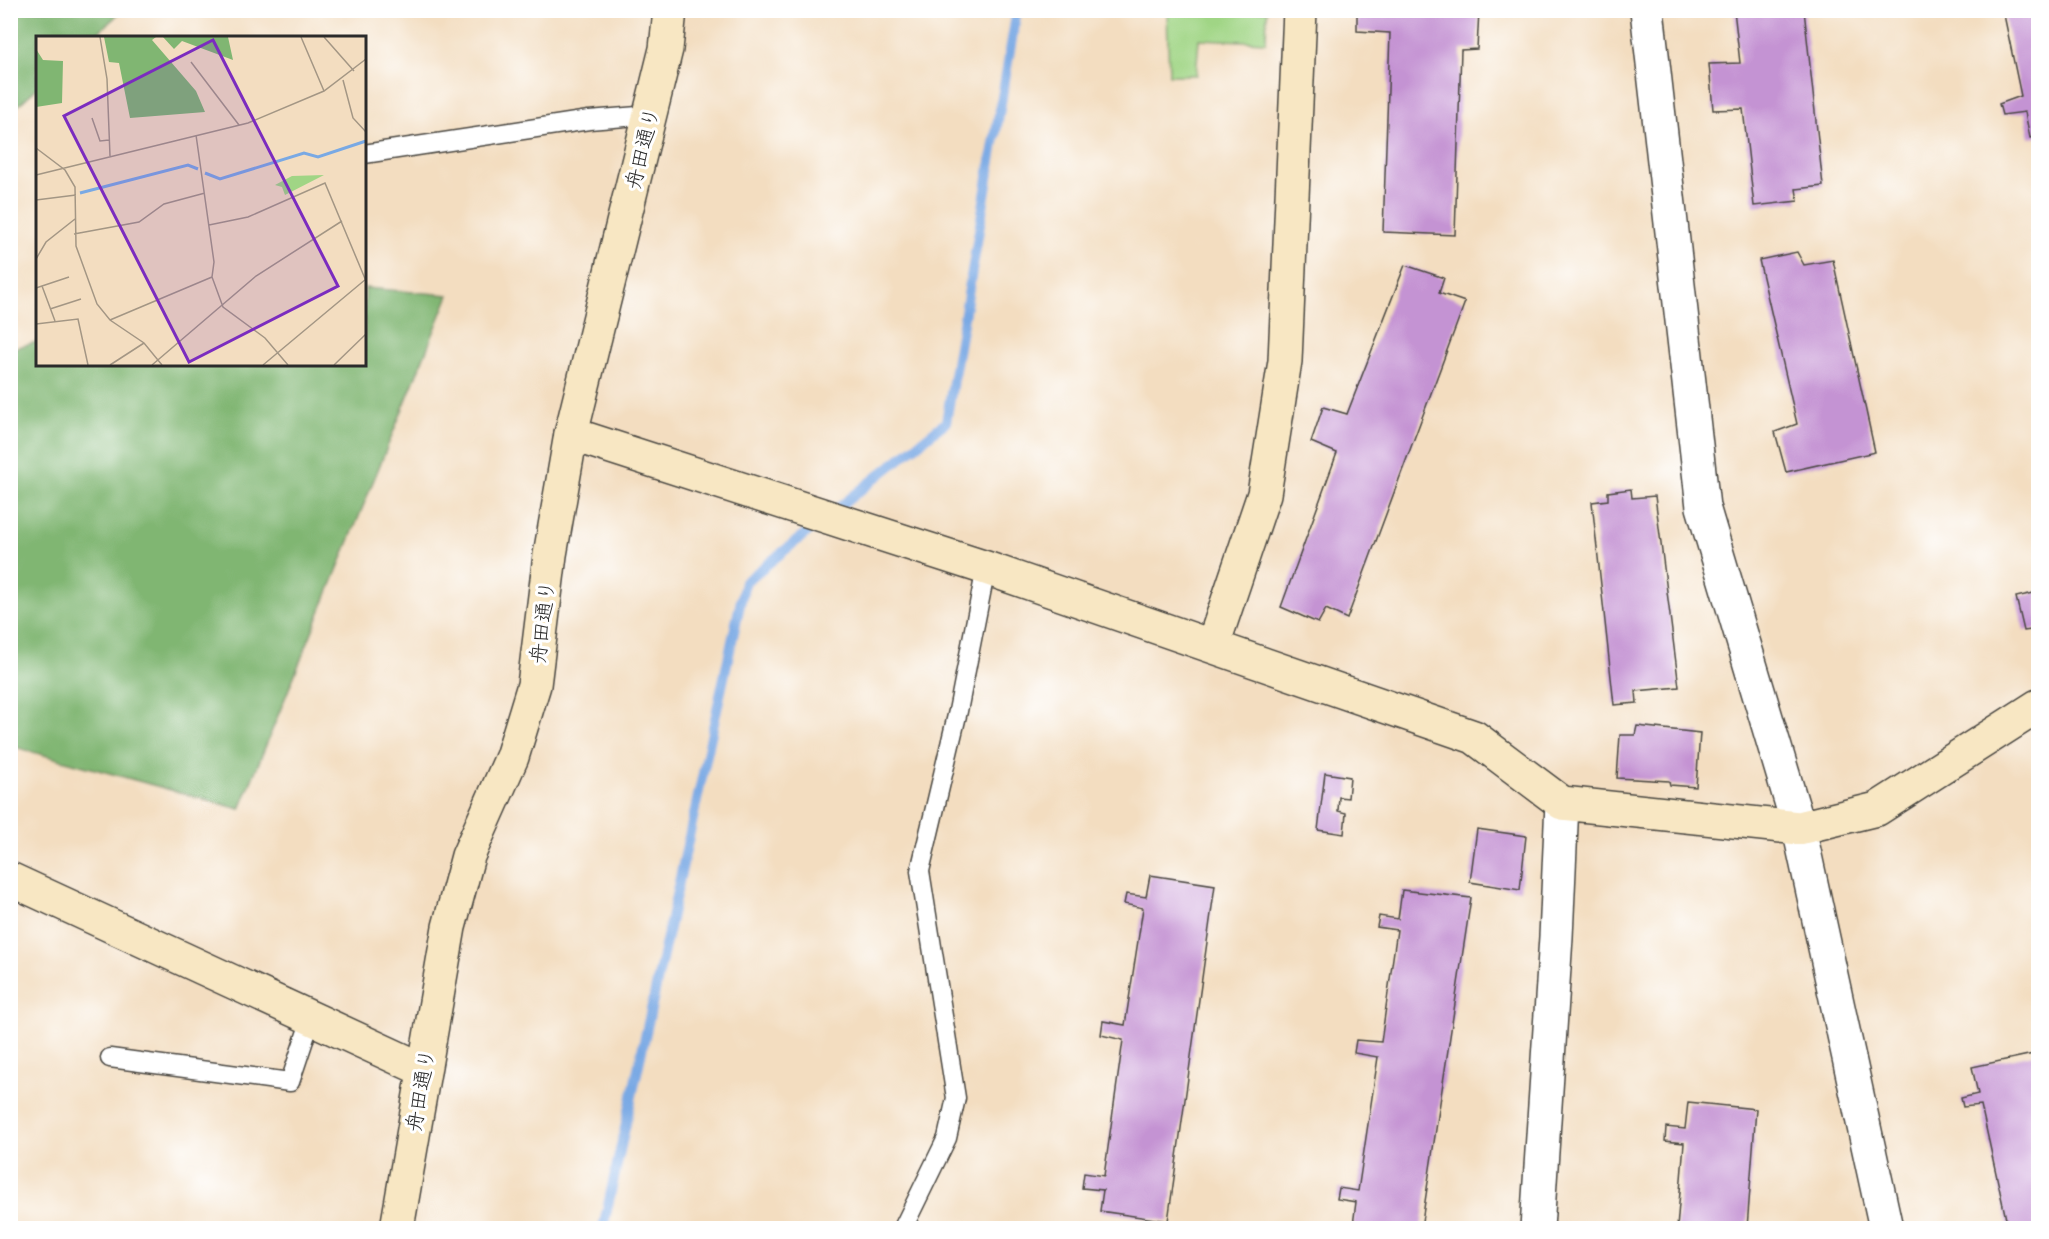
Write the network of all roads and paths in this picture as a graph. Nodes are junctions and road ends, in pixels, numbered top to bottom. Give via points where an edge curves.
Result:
1 (670, 10) edge
2 (1300, 10) edge
3 (1647, 10) edge
4 (650, 116) junction
5 (366, 154) edge
6 (571, 434) junction
7 (986, 568) junction
8 (1214, 645) junction
9 (2038, 706) edge
10 (1562, 803) junction
11 (1799, 828) junction
12 (10, 879) edge
13 (311, 1019) junction
14 (110, 1058) dead end
15 (424, 1070) junction
16 (397, 1228) edge
17 (903, 1228) edge
18 (1537, 1228) edge
19 (1886, 1228) edge

1 - 4 street, 舟田通り via 666,49
2 - 8 street via 1285,361 1264,494
3 - 11 street via 1703,507
4 - 5 lane via 589,120
4 - 6 street, 舟田通り
6 - 7 street
6 - 15 street, 舟田通り via 550,555 534,685 512,757 468,856 449,927
7 - 8 street
7 - 17 lane via 958,711 920,871 956,1098 947,1138
8 - 10 street via 1474,737
9 - 11 street via 1877,809
10 - 11 street
10 - 18 street
11 - 19 street
12 - 13 street
13 - 14 lane via 290,1082
13 - 15 street
15 - 16 street, 舟田通り

